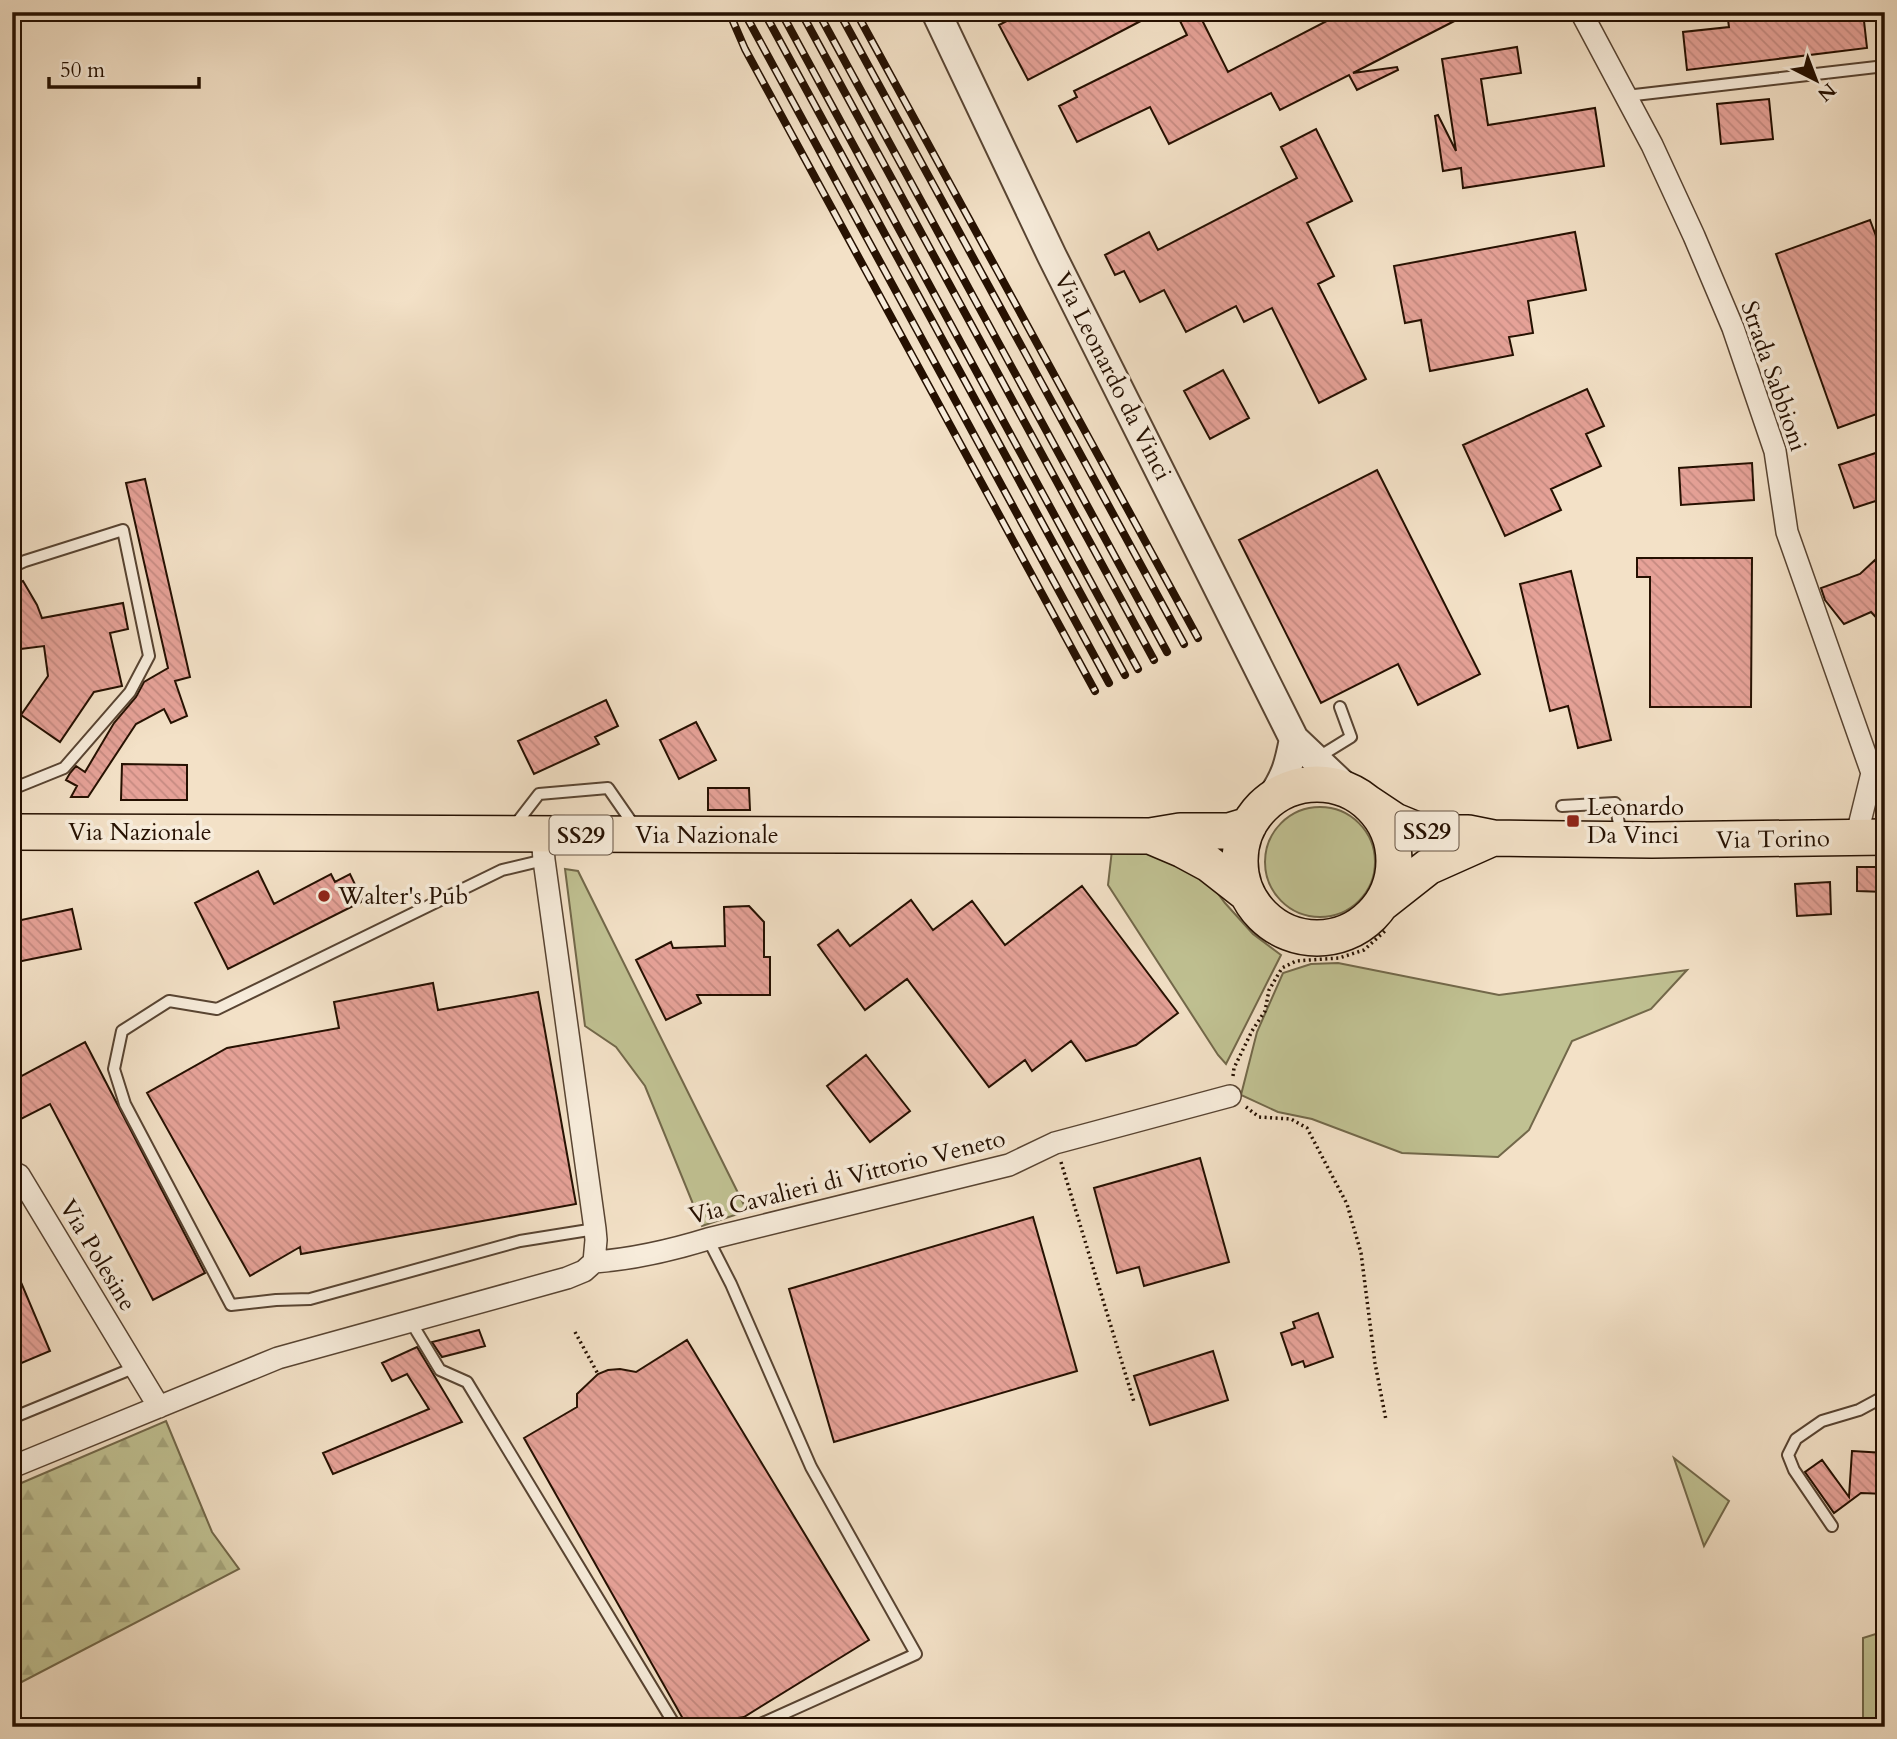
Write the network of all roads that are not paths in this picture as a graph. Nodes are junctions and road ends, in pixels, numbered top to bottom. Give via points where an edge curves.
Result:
1 (936, 12) edge
2 (1581, 12) edge
3 (1885, 66) edge
4 (1626, 96) junction
5 (12, 567) edge
6 (1340, 707) dead end
7 (1294, 738) junction
8 (1315, 759) junction
9 (1878, 781) edge
10 (12, 789) edge
11 (1358, 797) junction
12 (1562, 806) dead end
13 (1260, 812) junction
14 (12, 831) edge
15 (640, 835) junction
16 (1150, 836) junction
17 (1870, 837) edge
18 (1493, 838) junction
19 (1623, 840) junction
20 (531, 843) junction
21 (1246, 893) junction
22 (1386, 915) junction
23 (1230, 1096) road end
24 (12, 1178) edge
25 (594, 1228) junction
26 (708, 1239) junction
27 (594, 1262) junction
28 (411, 1322) junction
29 (136, 1367) junction
30 (1885, 1396) edge
31 (159, 1407) junction
32 (12, 1418) edge
33 (12, 1467) edge
34 (1832, 1526) dead end
35 (676, 1727) edge
36 (754, 1727) edge

1 - 7 street, Via Leonardo da Vinci via 1052,256
2 - 4 street, Strada Sabbioni
3 - 4 lane
4 - 9 street, Strada Sabbioni via 1689,225 1732,328 1775,451 1787,532
5 - 10 lane via 123,530 149,656 130,692 64,768
6 - 8 lane via 1351,737
7 - 8 street, Via Leonardo da Vinci
7 - 13 street via 1283,782
8 - 11 street, Via Leonardo da Vinci
9 - 17 street, Strada Sabbioni
11 - 13 main road via 1311,784 1296,787
11 - 18 main road, Via Torino / SS29 via 1417,830
11 - 22 main road via 1378,814 1394,852
12 - 19 lane via 1615,803
13 - 16 main road, Via Nazionale / SS29 via 1228,831
13 - 21 main road via 1243,838 1240,852
14 - 20 main road, Via Nazionale / SS29
15 - 16 main road, Via Nazionale / SS29
15 - 20 main road, Via Nazionale / SS29
15 - 20 lane via 608,788 540,794
16 - 21 main road, Via Nazionale / SS29 via 1209,864
17 - 19 main road, Via Torino / SS29
18 - 19 main road, Via Torino / SS29
18 - 22 main road, Via Torino / SS29 via 1428,867
20 - 25 street
20 - 25 lane via 502,870 217,1009 169,1001 122,1031 114,1069 125,1104 231,1305 310,1299 520,1241
21 - 22 main road via 1270,922 1289,933 1316,938 1342,934
23 - 26 street, Via Cavalieri di Vittorio Veneto via 1055,1143 1009,1165
24 - 29 street, Via Polesine via 19,1175
25 - 27 street
26 - 27 street, Via Cavalieri di Vittorio Veneto via 633,1258
26 - 36 lane via 811,1467 916,1654
27 - 28 street, Via Cavalieri di Vittorio Veneto via 567,1278
28 - 31 street, Via Cavalieri di Vittorio Veneto via 278,1358
28 - 35 lane via 440,1370 467,1382
29 - 31 street, Via Polesine
29 - 32 lane
30 - 34 lane via 1822,1421 1796,1439 1787,1455
31 - 33 street, Via Cavalieri di Vittorio Veneto

